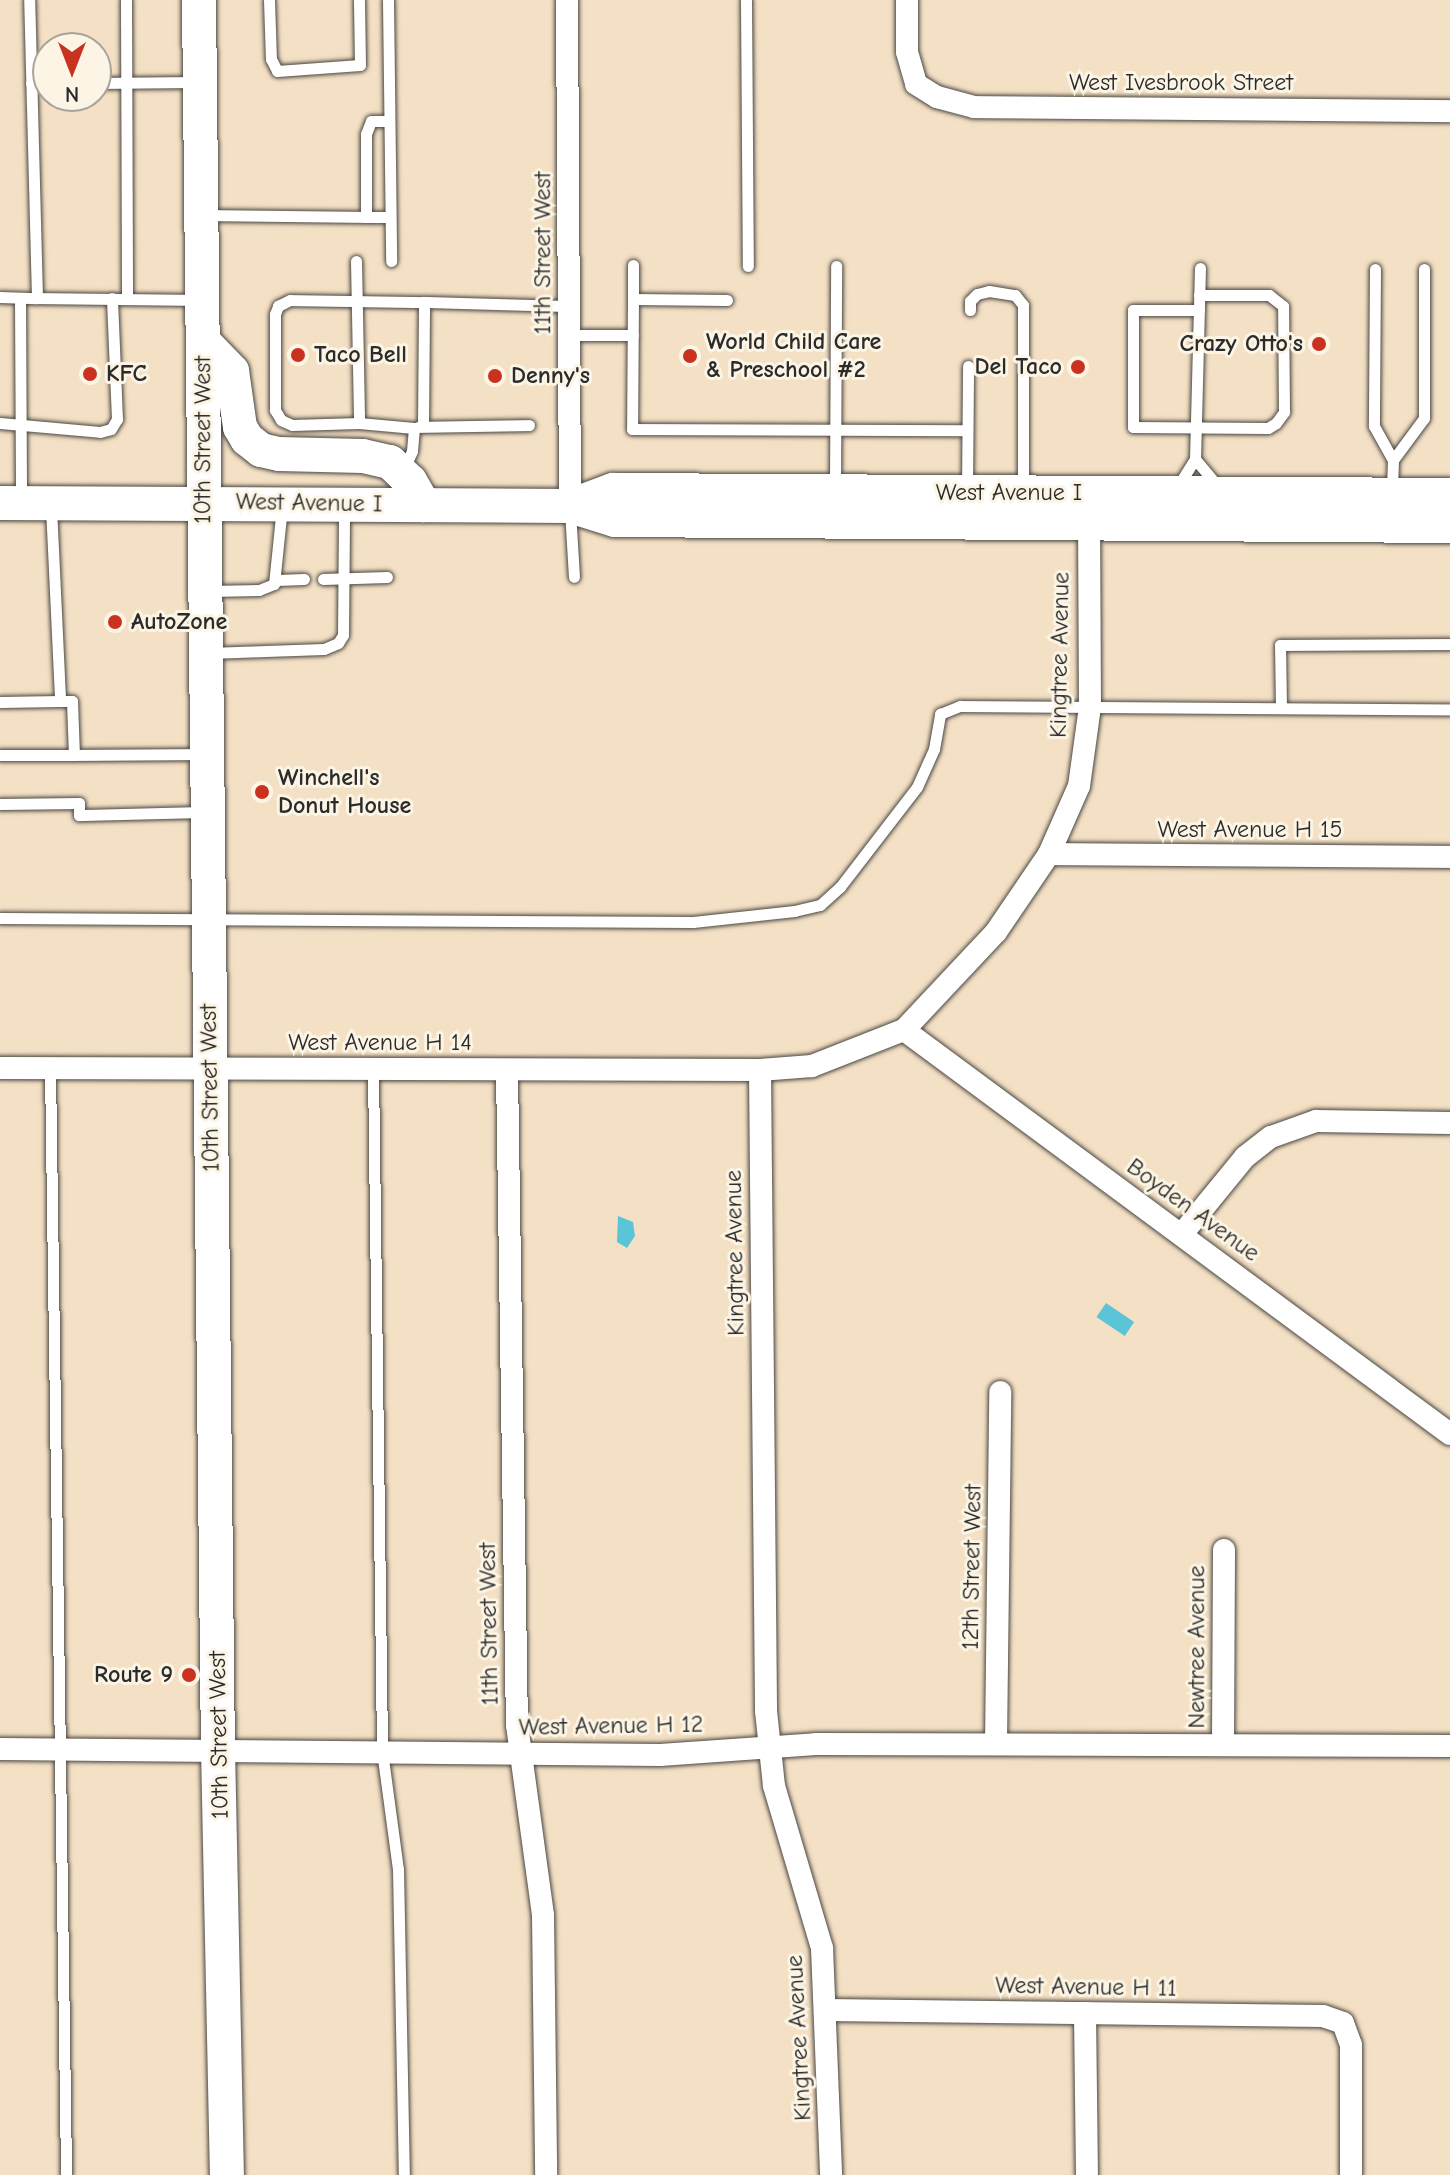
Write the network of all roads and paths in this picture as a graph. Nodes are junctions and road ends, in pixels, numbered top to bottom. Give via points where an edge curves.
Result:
1 (29, 0) edge
2 (126, 0) edge
3 (199, 0) edge
4 (269, 0) edge
5 (359, 0) edge
6 (388, 0) edge
7 (567, 0) edge
8 (746, 0) edge
9 (907, 0) edge
10 (112, 82) edge
11 (128, 82) junction
12 (200, 82) junction
13 (31, 83) joint
14 (1450, 111) edge
15 (389, 121) junction
16 (201, 215) junction
17 (366, 217) junction
18 (390, 217) junction
19 (356, 261) dead end
20 (391, 261) dead end
21 (633, 265) dead end
22 (748, 266) dead end
23 (836, 266) dead end
24 (1200, 268) dead end
25 (1375, 269) dead end
26 (1424, 269) dead end
27 (1199, 295) junction
28 (0, 297) edge
29 (20, 298) junction
30 (37, 298) junction
31 (112, 298) junction
32 (127, 298) junction
33 (633, 299) junction
34 (202, 300) junction
35 (727, 300) dead end
36 (357, 302) junction
37 (424, 302) junction
38 (569, 306) junction
39 (970, 310) dead end
40 (1199, 310) junction
41 (569, 335) junction
42 (633, 335) junction
43 (203, 341) junction
44 (968, 366) dead end
45 (0, 423) edge
46 (21, 423) junction
47 (359, 423) junction
48 (529, 425) dead end
49 (419, 426) junction
50 (836, 429) junction
51 (967, 430) junction
52 (1196, 430) junction
53 (1195, 459) junction
54 (1393, 460) junction
55 (402, 474) junction
56 (835, 492) junction
57 (967, 493) junction
58 (1023, 493) junction
59 (1172, 494) junction
60 (1392, 495) junction
61 (1450, 495) edge
62 (24, 502) edge
63 (204, 502) junction
64 (282, 503) junction
65 (344, 504) junction
66 (424, 505) junction
67 (570, 506) junction
68 (1088, 509) junction
69 (1231, 510) junction
70 (704, 521) junction
71 (1450, 526) edge
72 (387, 577) dead end
73 (574, 577) dead end
74 (343, 578) junction
75 (304, 579) dead end
76 (323, 579) dead end
77 (277, 580) junction
78 (204, 591) junction
79 (1450, 644) edge
80 (205, 653) junction
81 (60, 701) junction
82 (0, 702) edge
83 (1090, 707) junction
84 (1281, 708) junction
85 (1450, 709) edge
86 (206, 753) junction
87 (0, 755) edge
88 (74, 755) junction
89 (0, 804) edge
90 (206, 812) junction
91 (1049, 854) junction
92 (1450, 857) edge
93 (0, 918) edge
94 (208, 918) junction
95 (904, 1030) junction
96 (50, 1067) junction
97 (0, 1068) edge
98 (210, 1068) junction
99 (373, 1069) junction
100 (507, 1070) junction
101 (760, 1070) junction
102 (1450, 1123) edge
103 (1182, 1234) junction
104 (1000, 1392) dead end
105 (1450, 1434) edge
106 (1224, 1550) dead end
107 (996, 1744) junction
108 (1223, 1744) junction
109 (1450, 1746) edge
110 (769, 1747) junction
111 (0, 1749) edge
112 (61, 1749) junction
113 (218, 1749) junction
114 (382, 1751) junction
115 (520, 1753) junction
116 (826, 2010) junction
117 (1085, 2013) junction
118 (66, 2175) edge
119 (227, 2175) edge
120 (404, 2175) edge
121 (546, 2175) edge
122 (831, 2175) edge
123 (1087, 2175) edge
124 (1351, 2175) edge

1 - 13 lane
2 - 11 lane
3 - 12 main road, 10th Street West
4 - 5 lane via 271,59 277,71 360,65
6 - 15 lane
7 - 38 street, 11th Street West
8 - 22 lane
9 - 14 street, West Ivesbrook Street via 907,52 916,84 937,97 974,107
10 - 11 lane
11 - 12 lane
11 - 32 lane
12 - 16 main road, 10th Street West
13 - 30 lane
15 - 17 lane via 371,121 366,134
15 - 18 lane
16 - 17 lane
16 - 34 main road, 10th Street West
17 - 18 lane
18 - 20 lane
19 - 36 lane
21 - 33 lane
23 - 50 lane
24 - 27 lane
25 - 54 lane via 1374,426
26 - 54 lane via 1424,418
27 - 40 lane
27 - 52 lane via 1269,295 1283,306 1284,412 1268,428
28 - 29 lane
29 - 30 lane
29 - 46 lane
30 - 31 lane
31 - 32 lane
31 - 46 lane via 117,419 111,429
32 - 34 lane
33 - 35 lane
33 - 42 lane
34 - 43 main road, 10th Street West
36 - 37 lane
36 - 47 lane
36 - 47 lane via 290,300 278,306 275,410 292,425
37 - 38 lane
37 - 49 lane
38 - 41 street, 11th Street West
39 - 58 lane via 977,294 989,291 1015,295 1023,305
40 - 52 lane
40 - 52 lane via 1133,310 1133,427
41 - 42 lane
41 - 67 street, 11th Street West
42 - 50 lane via 632,429
43 - 55 main road via 232,371 240,427 261,450 363,456 390,462
43 - 63 main road, 10th Street West
44 - 51 lane
45 - 46 lane
46 - 62 lane
47 - 49 lane
48 - 49 lane
49 - 55 lane
50 - 51 lane
50 - 56 lane
51 - 57 lane
52 - 53 lane
53 - 59 lane
53 - 69 lane
54 - 60 lane
55 - 66 main road
56 - 57 main road, West Avenue I
56 - 67 main road, West Avenue I via 613,490
56 - 70 main road via 820,505 746,506
57 - 58 main road, West Avenue I
58 - 68 main road, West Avenue I
59 - 68 main road, West Avenue I
59 - 69 main road, West Avenue I
60 - 61 main road
60 - 69 main road via 1360,506
62 - 63 main road, West Avenue I
62 - 81 lane
63 - 64 main road, West Avenue I
63 - 78 main road, 10th Street West
64 - 65 main road, West Avenue I
64 - 77 lane
65 - 66 main road, West Avenue I
65 - 74 lane
66 - 67 main road, West Avenue I
67 - 70 main road, West Avenue I via 615,520
67 - 73 lane
68 - 69 main road, West Avenue I
68 - 70 main road, West Avenue I
68 - 83 street, Kingtree Avenue
69 - 71 main road, West Avenue I
72 - 74 lane
74 - 76 lane
74 - 80 lane via 341,639 331,647
75 - 77 lane
77 - 78 lane via 259,590
78 - 80 main road, 10th Street West
79 - 84 lane via 1280,645
80 - 86 main road, 10th Street West
81 - 82 lane
81 - 88 lane via 72,701
83 - 84 lane
83 - 91 street, Kingtree Avenue via 1079,786
83 - 94 lane via 960,706 940,714 934,749 917,787 840,887 820,905 693,922
84 - 85 lane
86 - 88 lane
86 - 90 main road, 10th Street West
87 - 88 lane
89 - 90 lane via 79,803 79,815
90 - 94 main road, 10th Street West
91 - 92 street, West Avenue H 15
91 - 95 street, Kingtree Avenue via 996,932
93 - 94 lane
94 - 98 main road, 10th Street West
95 - 101 street, Kingtree Avenue via 812,1066
95 - 103 street, Boyden Avenue
96 - 97 street, West Avenue H 14
96 - 98 street, West Avenue H 14
96 - 112 lane
98 - 99 street, West Avenue H 14
98 - 113 main road, 10th Street West
99 - 100 street, West Avenue H 14
99 - 114 lane
100 - 101 street, West Avenue H 14
100 - 115 street, 11th Street West
101 - 110 street, Kingtree Avenue
102 - 103 street via 1316,1121 1271,1137 1245,1157
103 - 105 street, Boyden Avenue
104 - 107 street, 12th Street West
106 - 108 street, Newtree Avenue
107 - 108 street, West Avenue H 12
107 - 110 street, West Avenue H 12
108 - 109 street, West Avenue H 12
110 - 115 street, West Avenue H 12 via 660,1755
110 - 116 street, Kingtree Avenue via 774,1786 822,1948
111 - 112 street, West Avenue H 12
112 - 113 street, West Avenue H 12
112 - 118 lane
113 - 114 street, West Avenue H 12
113 - 119 main road, 10th Street West
114 - 115 street, West Avenue H 12
114 - 120 lane via 398,1869
115 - 121 street, 11th Street West via 543,1915
116 - 117 street, West Avenue H 11
116 - 122 street, Kingtree Avenue
117 - 123 street
117 - 124 street, West Avenue H 11 via 1323,2016 1343,2023 1351,2045

